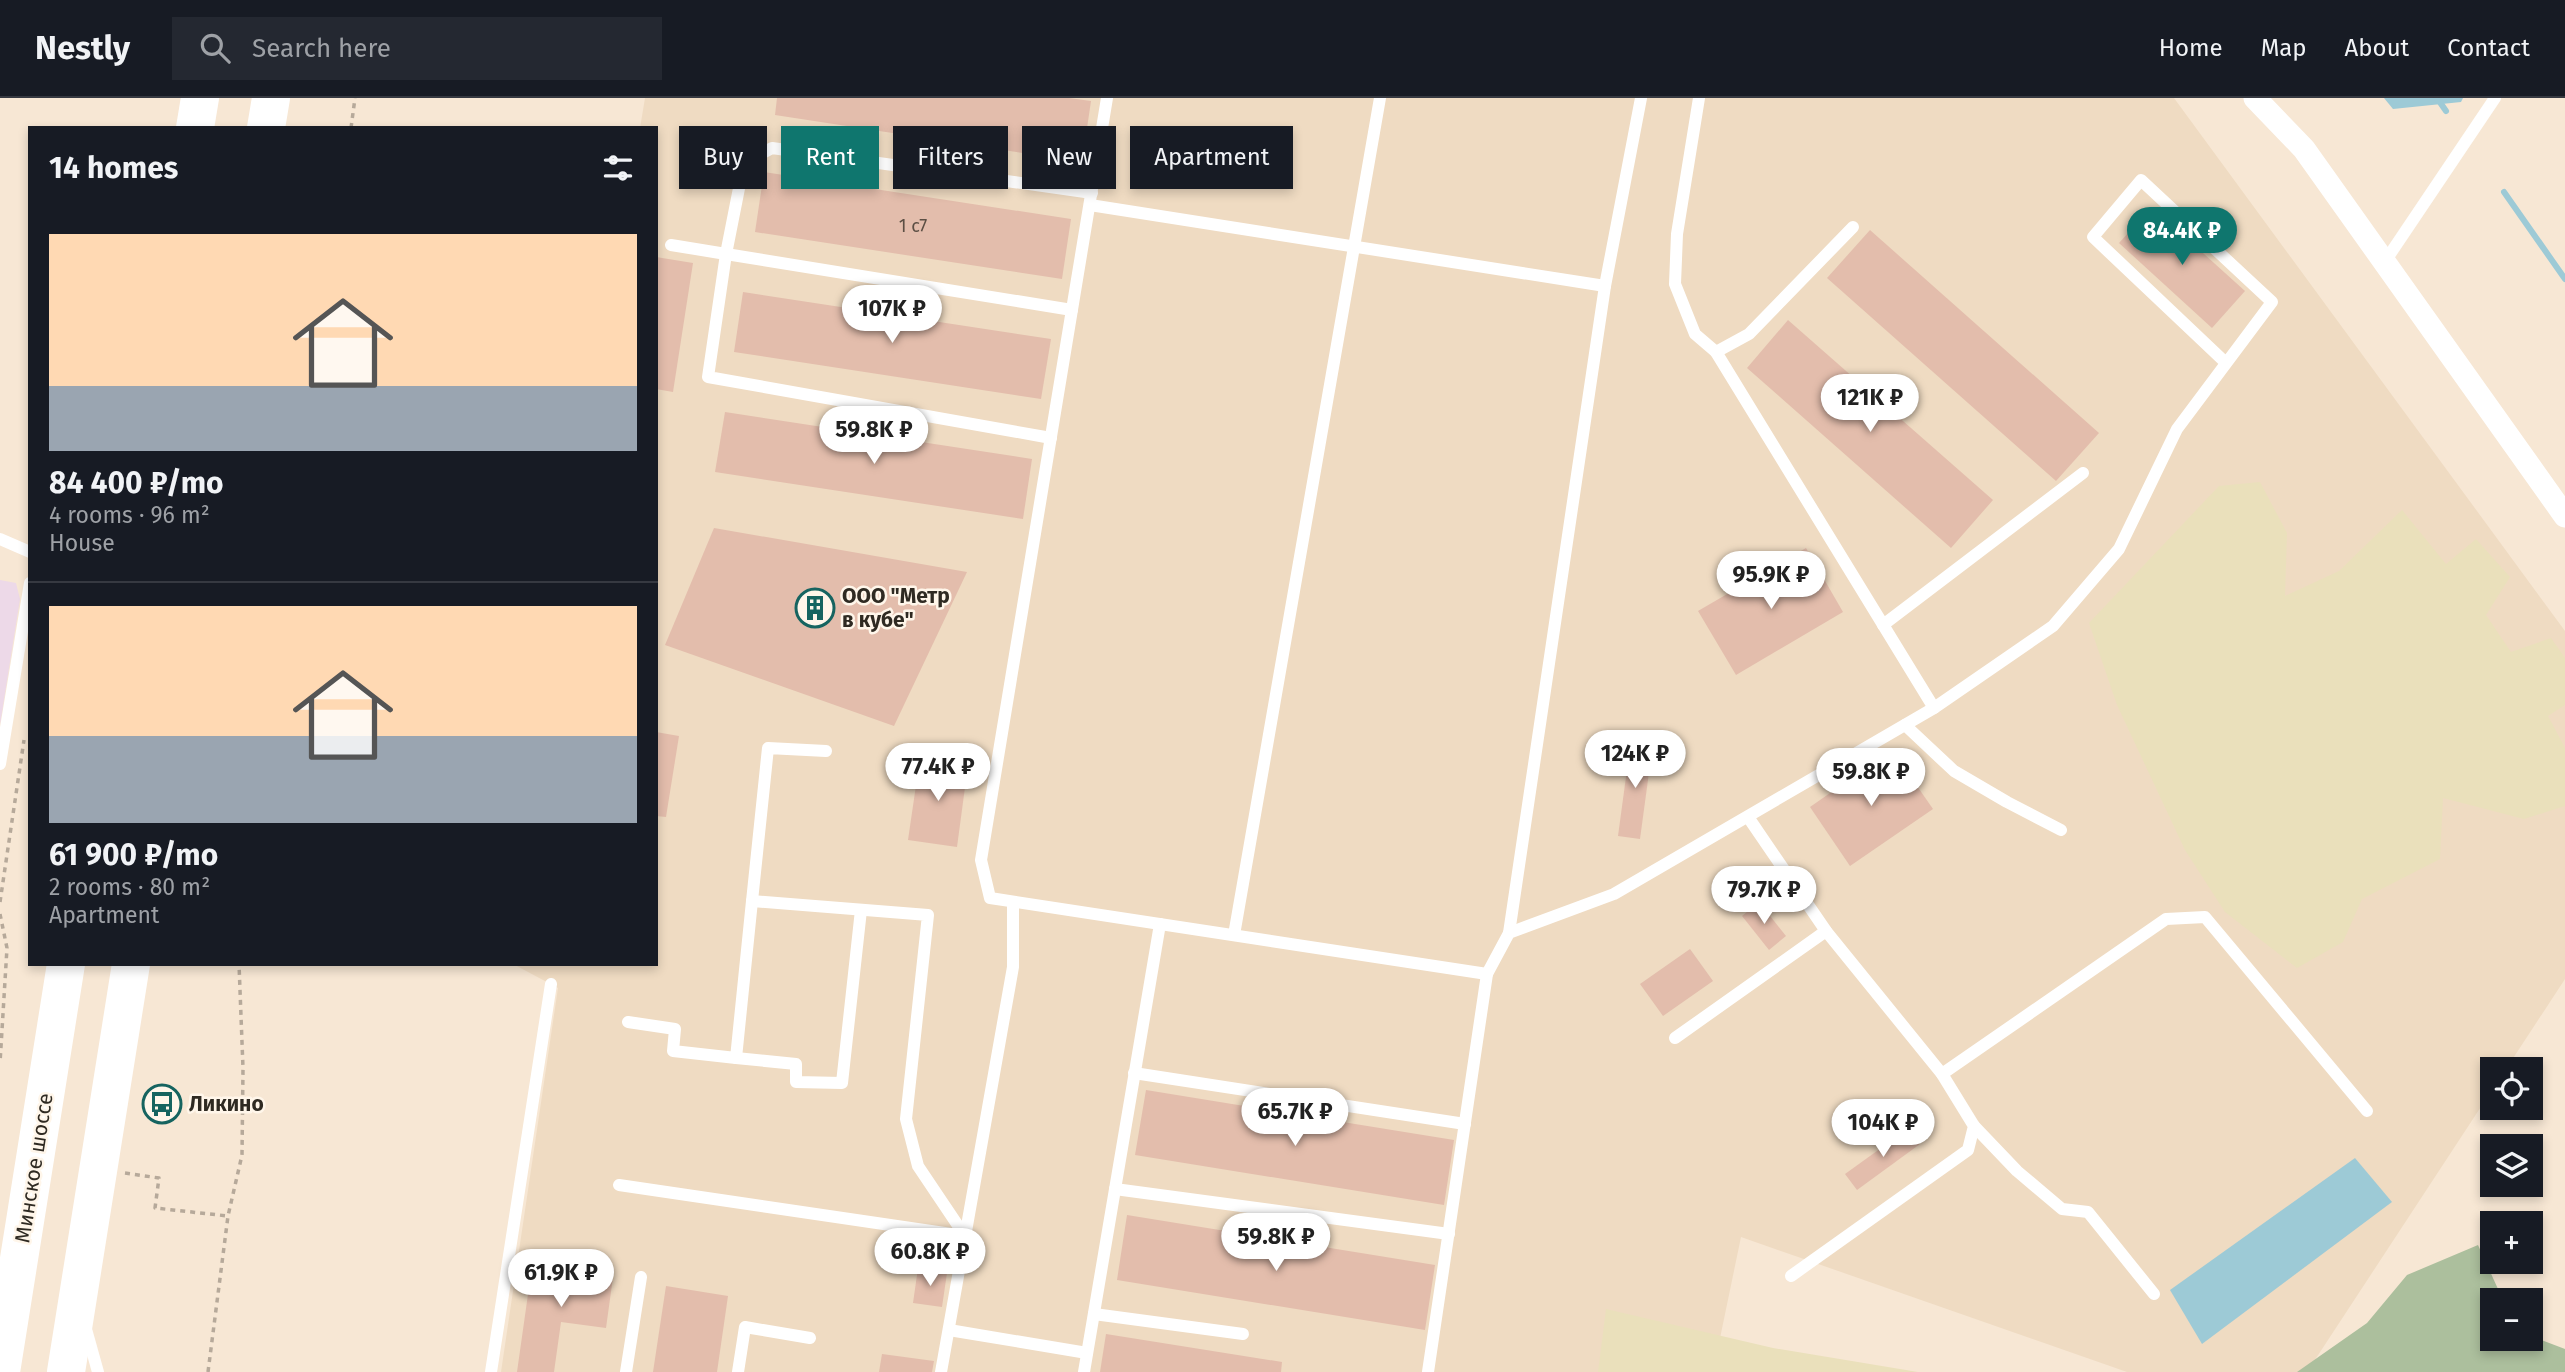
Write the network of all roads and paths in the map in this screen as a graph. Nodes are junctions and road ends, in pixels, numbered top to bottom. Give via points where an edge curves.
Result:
1 (200, 98) edge
2 (271, 98) edge
3 (355, 98) edge
4 (1107, 98) edge
5 (1380, 98) edge
6 (1641, 98) edge
7 (1699, 98) edge
8 (2255, 98) edge
9 (2495, 98) edge
10 (195, 126) edge
11 (267, 126) edge
12 (351, 126) edge
13 (1091, 199) junction
14 (1853, 227) dead end
15 (671, 245) dead end
16 (1354, 246) junction
17 (726, 254) junction
18 (2384, 263) junction
19 (1605, 286) junction
20 (1072, 310) junction
21 (1716, 352) junction
22 (2226, 363) junction
23 (1051, 438) junction
24 (2082, 473) dead end
25 (2565, 516) edge
26 (0, 539) edge
27 (28, 550) edge
28 (28, 595) edge
29 (1883, 625) junction
30 (0, 676) edge
31 (14, 678) junction
32 (1934, 708) junction
33 (1905, 725) junction
34 (24, 740) dead end
35 (826, 751) dead end
36 (0, 764) edge
37 (1748, 817) junction
38 (2061, 830) dead end
39 (752, 901) junction
40 (0, 902) edge
41 (1013, 902) junction
42 (861, 910) junction
43 (0, 914) edge
44 (1160, 924) junction
45 (1826, 931) junction
46 (1509, 933) junction
47 (1234, 935) junction
48 (66, 966) edge
49 (131, 966) edge
50 (239, 966) edge
51 (1487, 974) junction
52 (551, 984) dead end
53 (628, 1022) dead end
54 (1675, 1038) dead end
55 (736, 1058) junction
56 (0, 1063) edge
57 (1134, 1073) junction
58 (1942, 1074) junction
59 (2367, 1111) dead end
60 (1465, 1124) junction
61 (1974, 1126) junction
62 (159, 1178) dead end
63 (619, 1185) dead end
64 (1115, 1189) junction
65 (228, 1216) junction
66 (1449, 1234) junction
67 (965, 1236) junction
68 (1791, 1276) dead end
69 (641, 1277) dead end
70 (2154, 1294) dead end
71 (77, 1299) junction
72 (1094, 1314) junction
73 (949, 1329) junction
74 (1242, 1335) dead end
75 (810, 1338) dead end
76 (1087, 1353) junction
77 (1, 1372) edge
78 (66, 1372) edge
79 (98, 1372) edge
80 (208, 1372) edge
81 (491, 1372) edge
82 (626, 1372) edge
83 (738, 1372) edge
84 (941, 1372) edge
85 (1084, 1372) edge
86 (1428, 1372) edge

1 - 10 highway
2 - 11 highway
3 - 12 path
4 - 13 lane
5 - 16 lane
6 - 19 lane
7 - 21 lane via 1677,234 1675,284 1695,334
8 - 18 street via 2304,149
9 - 18 lane
13 - 16 lane
13 - 17 lane via 772,148 744,163
13 - 20 lane
14 - 21 lane via 1749,334
15 - 17 lane
16 - 19 lane
16 - 47 lane
17 - 20 lane
17 - 23 lane via 708,377
18 - 25 street
19 - 46 lane
20 - 23 lane
21 - 29 lane
22 - 22 lane via 2272,302 2141,180 2092,237
22 - 32 lane via 2177,429 2119,549 2053,626
23 - 41 lane via 981,860 990,898
24 - 29 lane
26 - 27 lane
28 - 31 lane
29 - 32 lane
30 - 31 lane
31 - 36 lane
32 - 33 lane
33 - 37 lane
33 - 38 lane via 1954,771
34 - 40 path
35 - 39 lane via 768,748
37 - 45 lane
37 - 46 lane via 1614,894
39 - 42 lane
39 - 55 lane
41 - 44 lane
41 - 67 lane via 1013,967
42 - 55 lane via 842,1083 796,1083 796,1064
42 - 67 lane via 928,915 906,1119 918,1166
43 - 56 path via 7,948
44 - 47 lane
44 - 57 lane
45 - 54 lane
45 - 58 lane
46 - 51 lane
47 - 51 lane
48 - 77 highway, Минское шоссе
49 - 71 highway
50 - 65 path via 242,1155
51 - 60 lane
52 - 81 lane
53 - 55 lane via 675,1028 673,1051
57 - 60 lane
57 - 64 lane
58 - 59 lane via 2166,919 2205,917
58 - 61 lane
60 - 66 lane
61 - 68 lane via 1968,1150
61 - 70 lane via 2062,1209 2088,1212
62 - 65 path via 155,1208
63 - 67 lane
64 - 66 lane
64 - 72 lane
65 - 80 path
66 - 86 lane
67 - 73 lane
69 - 82 lane
71 - 78 highway
71 - 79 lane
72 - 74 lane
72 - 76 lane
73 - 76 lane
73 - 84 lane
75 - 83 lane via 745,1327
76 - 85 lane

